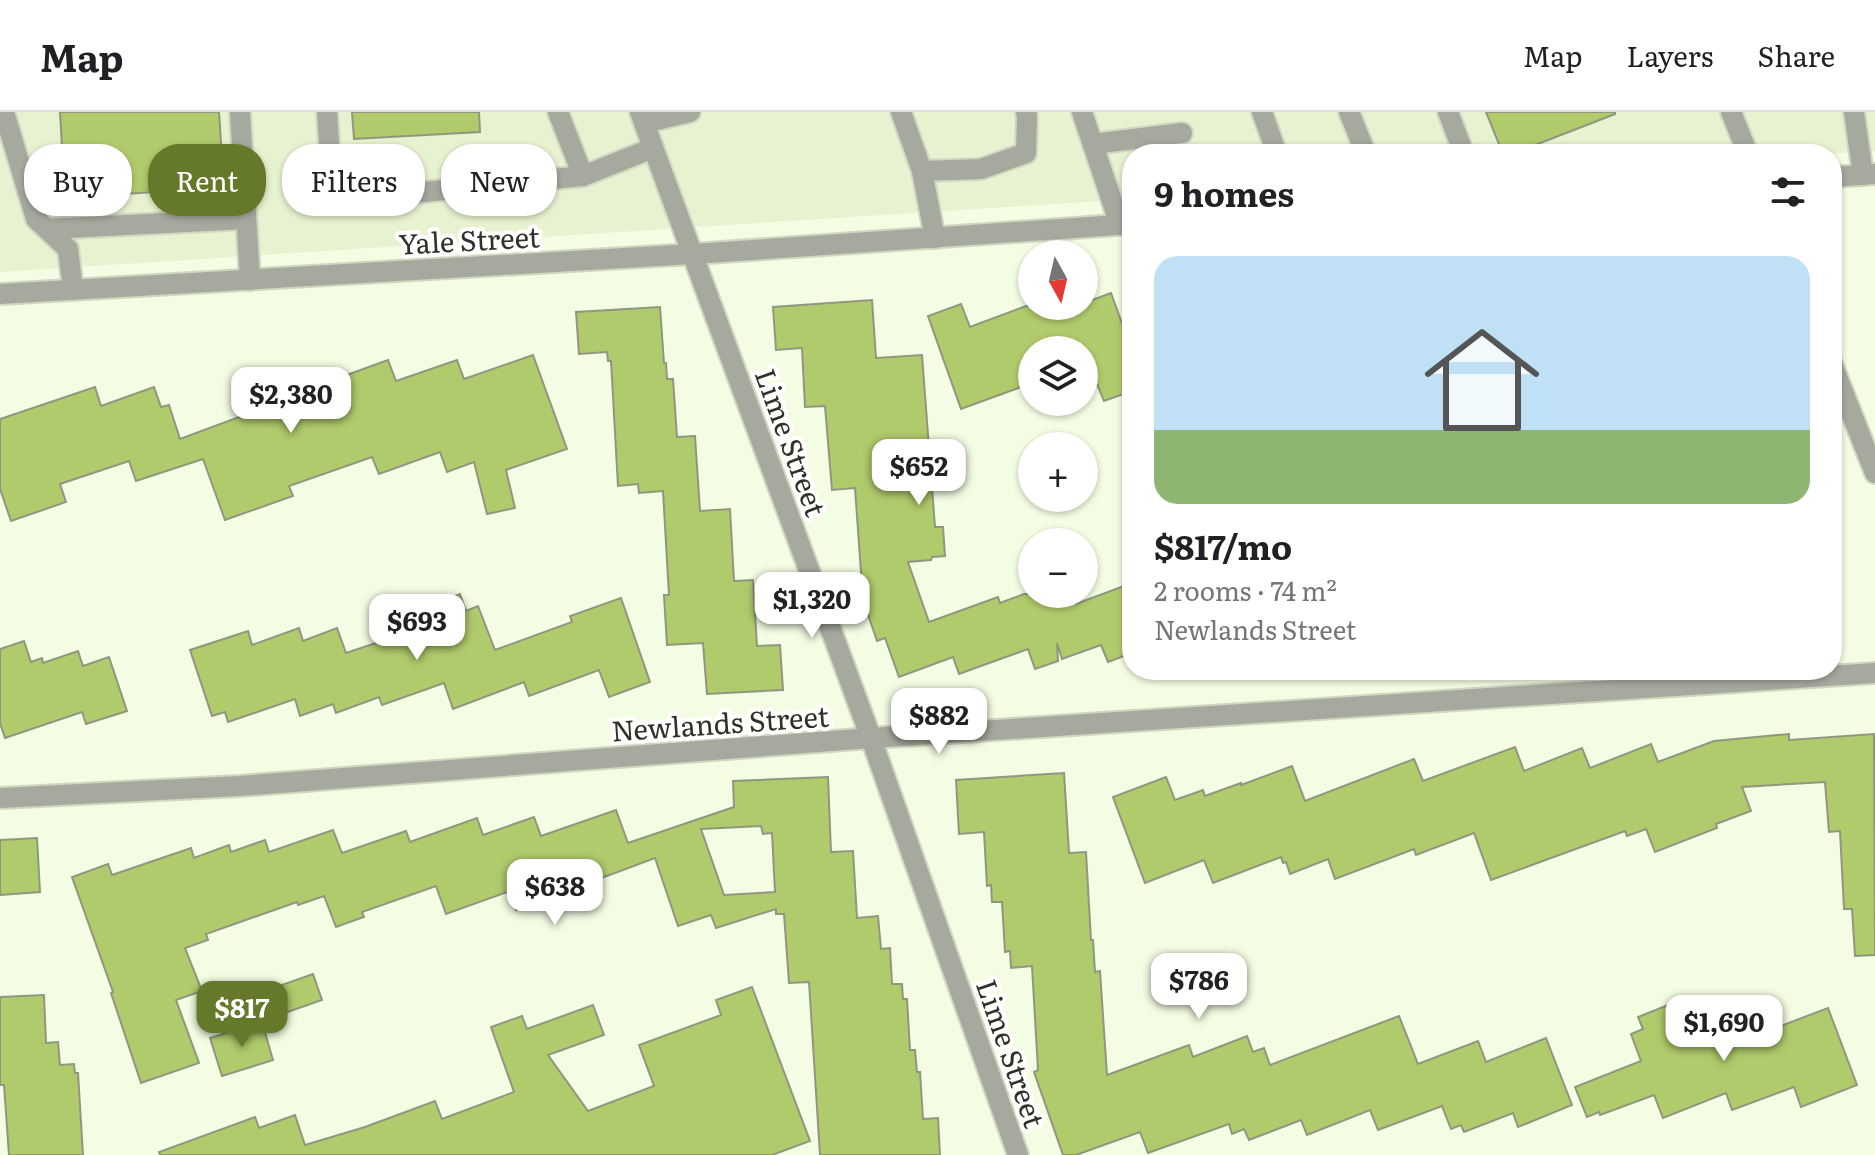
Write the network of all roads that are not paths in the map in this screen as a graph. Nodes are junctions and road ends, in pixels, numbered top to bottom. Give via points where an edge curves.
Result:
1 (4, 112) edge
2 (240, 112) edge
3 (327, 112) edge
4 (558, 112) edge
5 (690, 112) edge
6 (901, 112) edge
7 (1026, 112) edge
8 (1082, 112) edge
9 (1262, 112) edge
10 (1349, 112) edge
11 (1448, 112) edge
12 (1731, 112) edge
13 (642, 117) edge
14 (1862, 120) edge
15 (1182, 133) dead end
16 (1093, 144) junction
17 (1273, 144) edge
18 (1362, 144) edge
19 (1460, 144) edge
20 (1744, 144) edge
21 (653, 148) junction
22 (922, 171) junction
23 (1869, 174) edge
24 (583, 176) junction
25 (1842, 176) edge
26 (1122, 215) edge
27 (246, 219) junction
28 (1122, 225) edge
29 (47, 229) junction
30 (935, 238) junction
31 (693, 254) junction
32 (250, 280) junction
33 (73, 290) junction
34 (0, 294) edge
35 (1842, 389) edge
36 (1875, 473) edge
37 (1875, 673) edge
38 (1842, 675) edge
39 (1767, 680) edge
40 (871, 738) junction
41 (0, 798) edge
42 (1018, 1155) edge

1 - 29 street via 36,219
2 - 27 street
3 - 24 street via 331,173 347,195
4 - 24 street
5 - 13 street
6 - 22 street
7 - 22 street via 1026,153 981,169
8 - 16 street
9 - 17 street
10 - 18 street
11 - 19 street
12 - 20 street
13 - 21 street, Lime Street
14 - 23 street
15 - 16 street
16 - 26 street
21 - 24 street
21 - 31 street, Lime Street
22 - 30 street
23 - 25 street
27 - 29 street
27 - 32 street
28 - 30 street, Yale Street
29 - 33 street via 68,249
30 - 31 street, Yale Street
31 - 32 street, Yale Street
31 - 40 street, Lime Street
32 - 33 street, Yale Street
33 - 34 street, Yale Street
35 - 36 street
37 - 38 street, Newlands Street
39 - 40 street, Newlands Street
40 - 41 street, Newlands Street via 255,785
40 - 42 street, Lime Street

